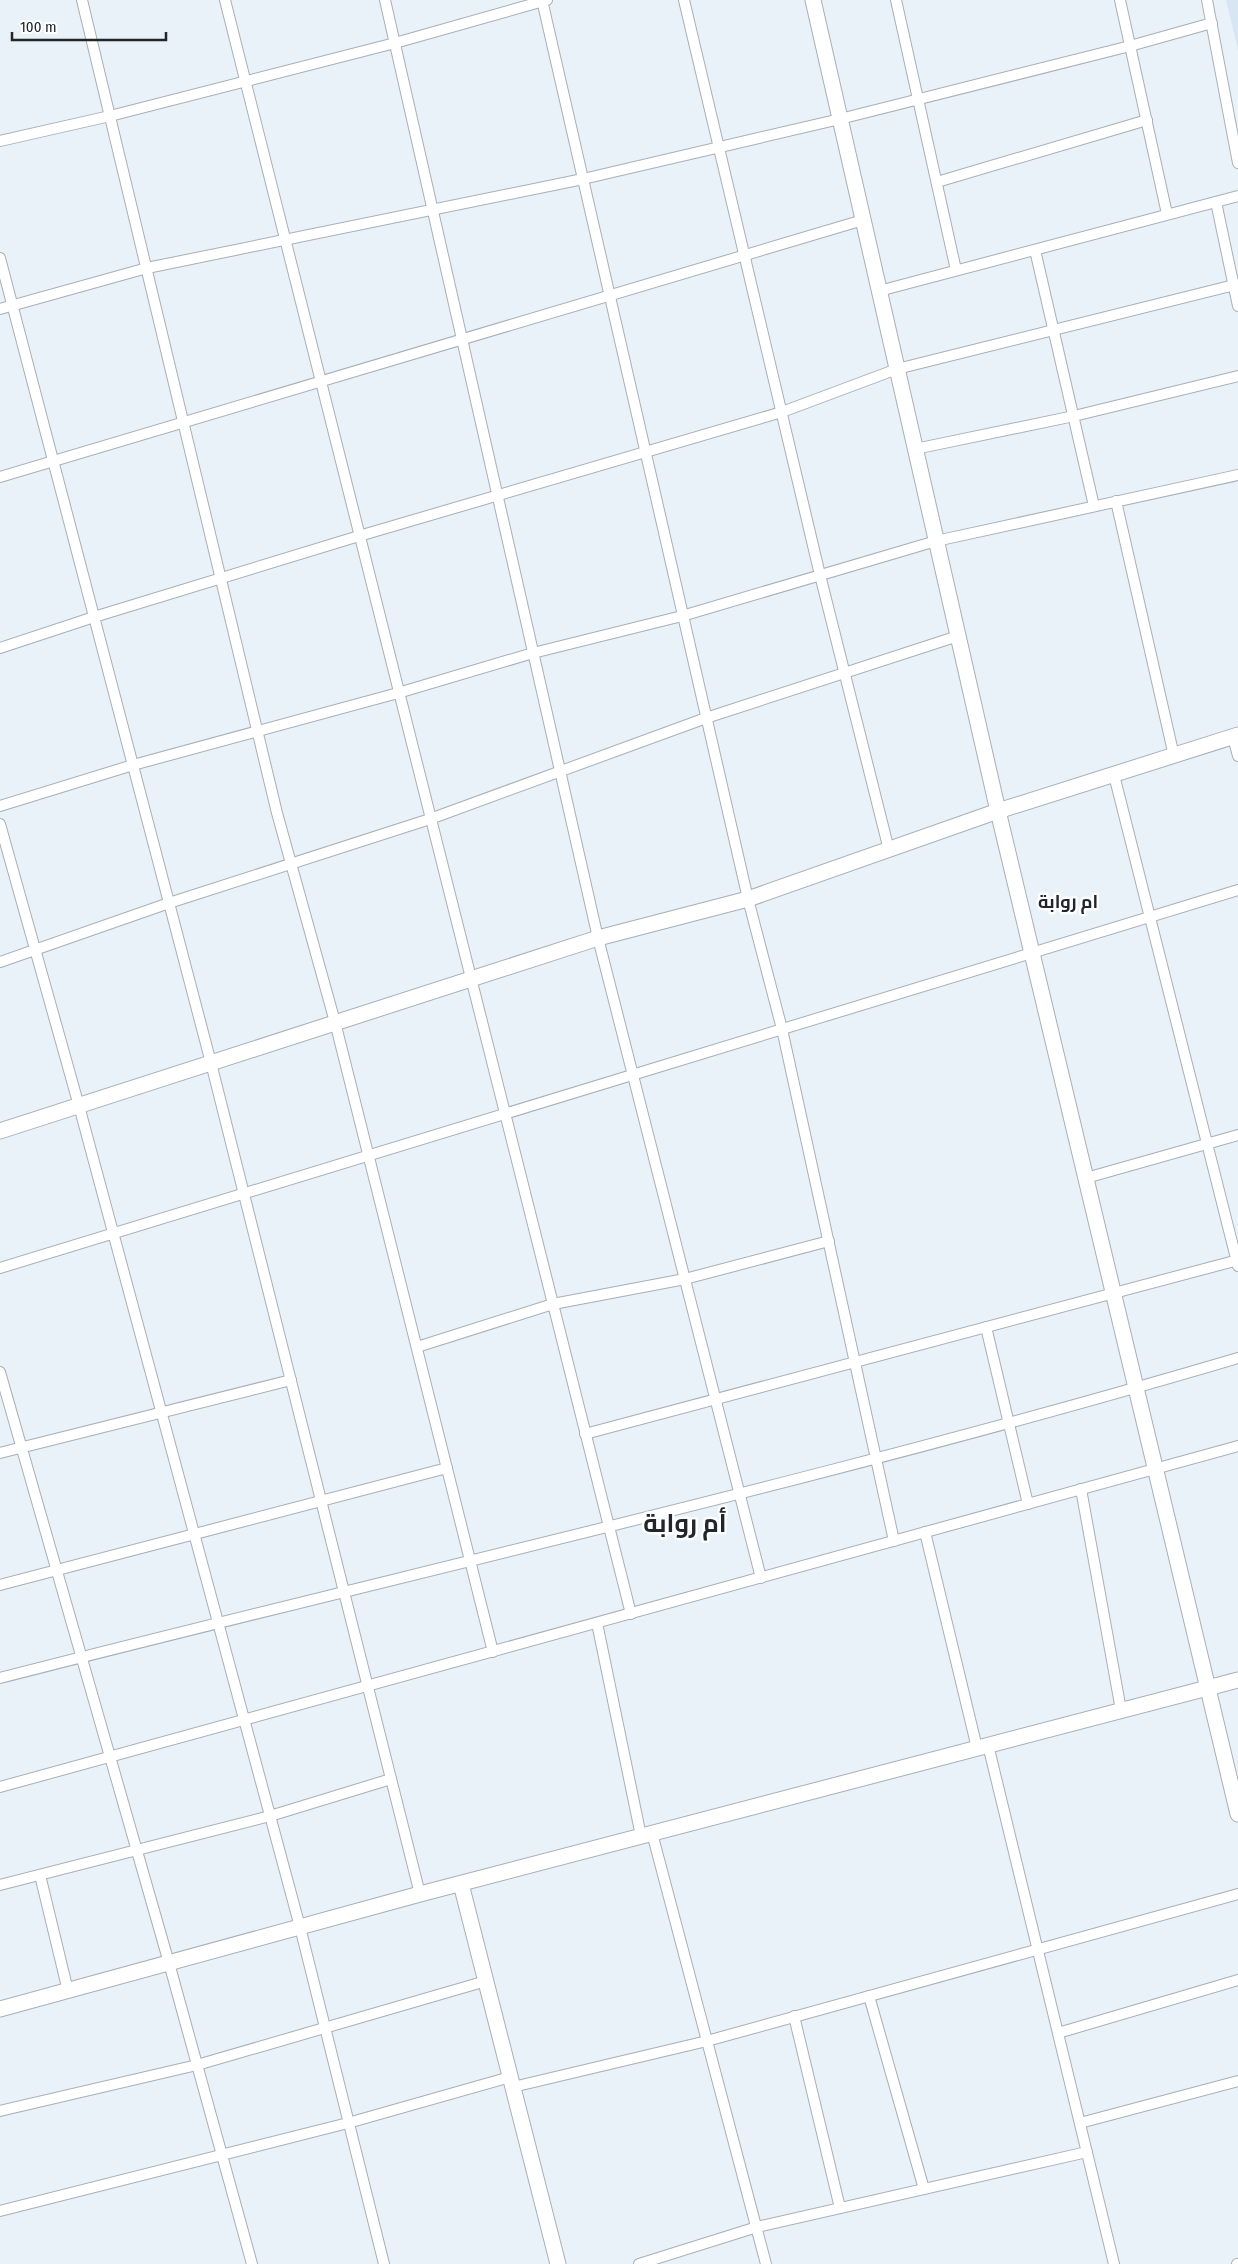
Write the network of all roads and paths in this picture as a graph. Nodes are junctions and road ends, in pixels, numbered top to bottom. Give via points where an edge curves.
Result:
1 (82, 0) edge
2 (225, 0) edge
3 (385, 0) edge
4 (543, 0) edge
5 (684, 0) edge
6 (813, 0) edge
7 (896, 0) edge
8 (1120, 0) edge
9 (1207, 0) edge
10 (1212, 23) junction
11 (395, 43) junction
12 (1130, 46) junction
13 (245, 81) junction
14 (919, 99) junction
15 (110, 116) junction
16 (840, 119) junction
17 (1146, 120) junction
18 (0, 141) edge
19 (719, 147) junction
20 (1238, 162) edge
21 (582, 179) junction
22 (937, 182) junction
23 (1238, 196) edge
24 (1216, 202) junction
25 (433, 209) junction
26 (1167, 214) junction
27 (863, 220) junction
28 (285, 240) junction
29 (1035, 250) junction
30 (745, 255) junction
31 (0, 258) edge
32 (147, 268) junction
33 (956, 270) junction
34 (1236, 285) edge
35 (879, 291) junction
36 (609, 295) junction
37 (12, 304) junction
38 (1238, 306) edge
39 (0, 308) edge
40 (1055, 330) junction
41 (462, 339) junction
42 (897, 369) junction
43 (1238, 376) edge
44 (320, 381) junction
45 (782, 412) junction
46 (1074, 416) junction
47 (184, 422) junction
48 (915, 449) junction
49 (645, 454) junction
50 (53, 461) junction
51 (1238, 475) edge
52 (0, 477) edge
53 (498, 497) junction
54 (1116, 501) junction
55 (1094, 506) junction
56 (359, 536) junction
57 (936, 540) junction
58 (820, 574) junction
59 (221, 579) junction
60 (94, 616) junction
61 (682, 616) junction
62 (958, 636) junction
63 (0, 648) edge
64 (533, 653) junction
65 (844, 672) junction
66 (398, 693) junction
67 (706, 718) junction
68 (258, 731) junction
69 (1236, 736) edge
70 (1174, 756) junction
71 (1238, 756) edge
72 (133, 765) junction
73 (560, 772) junction
74 (1114, 775) junction
75 (0, 806) edge
76 (998, 811) junction
77 (430, 819) junction
78 (0, 824) edge
79 (888, 850) junction
80 (292, 865) junction
81 (1238, 890) edge
82 (748, 900) junction
83 (169, 903) junction
84 (1150, 917) junction
85 (598, 938) junction
86 (36, 951) junction
87 (1032, 953) junction
88 (0, 962) edge
89 (470, 979) junction
90 (335, 1022) junction
91 (782, 1029) junction
92 (211, 1063) junction
93 (633, 1075) junction
94 (79, 1106) junction
95 (504, 1114) junction
96 (0, 1131) edge
97 (1238, 1135) edge
98 (1207, 1144) junction
99 (369, 1155) junction
100 (1086, 1178) junction
101 (244, 1193) junction
102 (113, 1233) junction
103 (829, 1241) junction
104 (1237, 1262) edge
105 (0, 1268) edge
106 (685, 1279) junction
107 (1113, 1292) junction
108 (552, 1304) junction
109 (986, 1327) junction
110 (416, 1346) junction
111 (1238, 1358) edge
112 (855, 1363) junction
113 (0, 1372) edge
114 (291, 1380) junction
115 (1136, 1388) junction
116 (716, 1400) junction
117 (161, 1412) junction
118 (1008, 1423) junction
119 (585, 1434) junction
120 (1238, 1446) edge
121 (22, 1448) junction
122 (0, 1453) edge
123 (876, 1459) junction
124 (447, 1468) junction
125 (1155, 1469) junction
126 (1081, 1490) junction
127 (740, 1495) junction
128 (322, 1502) junction
129 (1028, 1504) junction
130 (609, 1528) junction
131 (925, 1532) junction
132 (194, 1533) junction
133 (894, 1541) junction
134 (470, 1560) junction
135 (56, 1570) junction
136 (761, 1578) junction
137 (0, 1586) edge
138 (344, 1592) junction
139 (631, 1614) junction
140 (597, 1623) junction
141 (218, 1624) junction
142 (492, 1652) junction
143 (82, 1657) junction
144 (0, 1678) edge
145 (1238, 1680) edge
146 (368, 1686) junction
147 (1207, 1688) junction
148 (1121, 1710) junction
149 (244, 1720) junction
150 (983, 1747) junction
151 (110, 1757) junction
152 (391, 1779) junction
153 (0, 1787) edge
154 (1236, 1795) edge
155 (1238, 1814) edge
156 (270, 1816) junction
157 (647, 1834) junction
158 (137, 1851) junction
159 (40, 1875) junction
160 (461, 1884) junction
161 (0, 1885) edge
162 (420, 1894) junction
163 (1238, 1894) edge
164 (300, 1927) junction
165 (1038, 1950) junction
166 (169, 1963) junction
167 (1238, 1980) edge
168 (486, 1981) junction
169 (68, 1991) junction
170 (870, 1996) junction
171 (0, 2009) edge
172 (794, 2016) junction
173 (324, 2027) junction
174 (1058, 2033) junction
175 (707, 2040) junction
176 (197, 2065) junction
177 (1238, 2081) edge
178 (512, 2082) junction
179 (0, 2111) edge
180 (348, 2123) junction
181 (1080, 2123) junction
182 (1087, 2152) junction
183 (222, 2156) junction
184 (924, 2189) junction
185 (840, 2208) junction
186 (0, 2211) edge
187 (756, 2227) junction
188 (252, 2264) edge
189 (384, 2264) edge
190 (558, 2264) edge
191 (639, 2264) edge
192 (766, 2264) edge
193 (1114, 2264) edge

1 - 15 street
2 - 13 street
3 - 11 street
4 - 11 street
4 - 21 street
5 - 19 street
6 - 16 street
7 - 14 street
8 - 12 street
9 - 10 street
10 - 12 street
10 - 20 street
11 - 13 street
11 - 25 street
12 - 14 street
12 - 17 street
13 - 15 street
13 - 28 street
14 - 16 street
14 - 22 street
15 - 18 street
15 - 32 street
16 - 19 street
16 - 27 street
17 - 22 street
17 - 26 street
19 - 21 street
19 - 30 street
21 - 25 street
21 - 36 street
22 - 33 street
23 - 24 street
24 - 26 street
24 - 34 street
25 - 28 street
25 - 41 street
26 - 29 street
27 - 30 street
27 - 35 street
28 - 32 street
28 - 44 street
29 - 33 street
29 - 40 street
30 - 36 street
30 - 45 street
31 - 37 street
32 - 37 street
32 - 47 street
33 - 35 street
34 - 38 street
34 - 40 street
35 - 42 street
36 - 41 street
36 - 49 street
37 - 39 street
37 - 50 street
40 - 42 street
40 - 46 street
41 - 44 street
41 - 53 street
42 - 45 street
42 - 48 street
43 - 46 street
44 - 47 street
44 - 56 street
45 - 49 street
45 - 58 street
46 - 48 street
46 - 55 street
47 - 50 street
47 - 59 street
48 - 57 street
49 - 53 street
49 - 61 street
50 - 52 street
50 - 60 street
51 - 54 street
53 - 56 street
53 - 64 street
54 - 55 street
54 - 70 street
55 - 57 street
56 - 59 street
56 - 66 street
57 - 58 street
57 - 62 street
58 - 61 street
58 - 65 street
59 - 60 street
59 - 68 street
60 - 63 street
60 - 72 street
61 - 64 street
61 - 67 street
62 - 65 street
62 - 76 street
64 - 66 street
64 - 73 street
65 - 67 street
65 - 79 street
66 - 68 street
66 - 77 street
67 - 73 street
67 - 82 street
68 - 72 street
68 - 80 street
69 - 70 street
69 - 71 street
70 - 74 street
72 - 75 street
72 - 83 street
73 - 77 street
73 - 85 street
74 - 76 street
74 - 84 street
76 - 79 street
76 - 87 street
77 - 80 street
77 - 89 street
78 - 86 street
79 - 82 street
80 - 83 street
80 - 90 street
81 - 84 street
82 - 85 street
82 - 91 street
83 - 86 street
83 - 92 street
84 - 87 street
84 - 98 street
85 - 89 street
85 - 93 street
86 - 88 street
86 - 94 street
87 - 91 street
87 - 100 street
89 - 90 street
89 - 95 street
90 - 92 street
90 - 99 street
91 - 93 street
91 - 103 street
92 - 94 street
92 - 101 street
93 - 95 street
93 - 106 street
94 - 96 street
94 - 102 street
95 - 99 street
95 - 108 street
97 - 98 street
98 - 100 street
98 - 104 street
99 - 101 street
99 - 110 street
100 - 107 street
101 - 102 street
101 - 114 street
102 - 105 street
102 - 117 street
103 - 106 street
103 - 112 street
104 - 107 street
106 - 108 street
106 - 116 street
107 - 109 street
107 - 115 street
108 - 110 street
108 - 119 street
109 - 112 street
109 - 118 street
110 - 124 street
111 - 115 street
112 - 116 street
112 - 123 street
113 - 121 street
114 - 117 street
114 - 128 street
115 - 118 street
115 - 125 street
116 - 119 street
116 - 127 street
117 - 121 street
117 - 132 street
118 - 123 street
118 - 129 street
119 - 130 street
120 - 125 street
121 - 122 street
121 - 135 street
123 - 127 street
123 - 133 street
124 - 128 street
124 - 134 street
125 - 126 street
125 - 147 street
126 - 129 street
126 - 148 street
127 - 130 street
127 - 136 street
128 - 132 street
128 - 138 street
129 - 131 street
130 - 134 street
130 - 139 street
131 - 133 street
131 - 150 street
132 - 135 street
132 - 141 street
133 - 136 street
134 - 138 street
134 - 142 street
135 - 137 street
135 - 143 street
136 - 139 street
138 - 141 street
138 - 146 street
139 - 140 street
140 - 142 street
140 - 157 street
141 - 143 street
141 - 149 street
142 - 146 street
143 - 144 street
143 - 151 street
145 - 147 street
146 - 149 street
146 - 152 street
147 - 148 street
147 - 154 street
148 - 150 street
149 - 151 street
149 - 156 street
150 - 157 street
150 - 165 street
151 - 153 street
151 - 158 street
152 - 156 street
152 - 162 street
154 - 155 street
156 - 158 street
156 - 164 street
157 - 160 street
157 - 175 street
158 - 159 street
158 - 166 street
159 - 161 street
159 - 169 street
160 - 162 street
160 - 168 street
162 - 164 street
163 - 165 street
164 - 166 street
164 - 173 street
165 - 170 street
165 - 174 street
166 - 169 street
166 - 176 street
167 - 174 street
168 - 173 street
168 - 178 street
169 - 171 street
170 - 172 street
170 - 184 street
172 - 175 street
172 - 185 street
173 - 176 street
173 - 180 street
174 - 181 street
175 - 178 street
175 - 187 street
176 - 179 street
176 - 183 street
177 - 181 street
178 - 180 street
178 - 190 street
180 - 183 street
180 - 189 street
181 - 182 street
182 - 184 street
182 - 193 street
183 - 186 street
183 - 188 street
184 - 185 street
185 - 187 street
187 - 191 street
187 - 192 street

